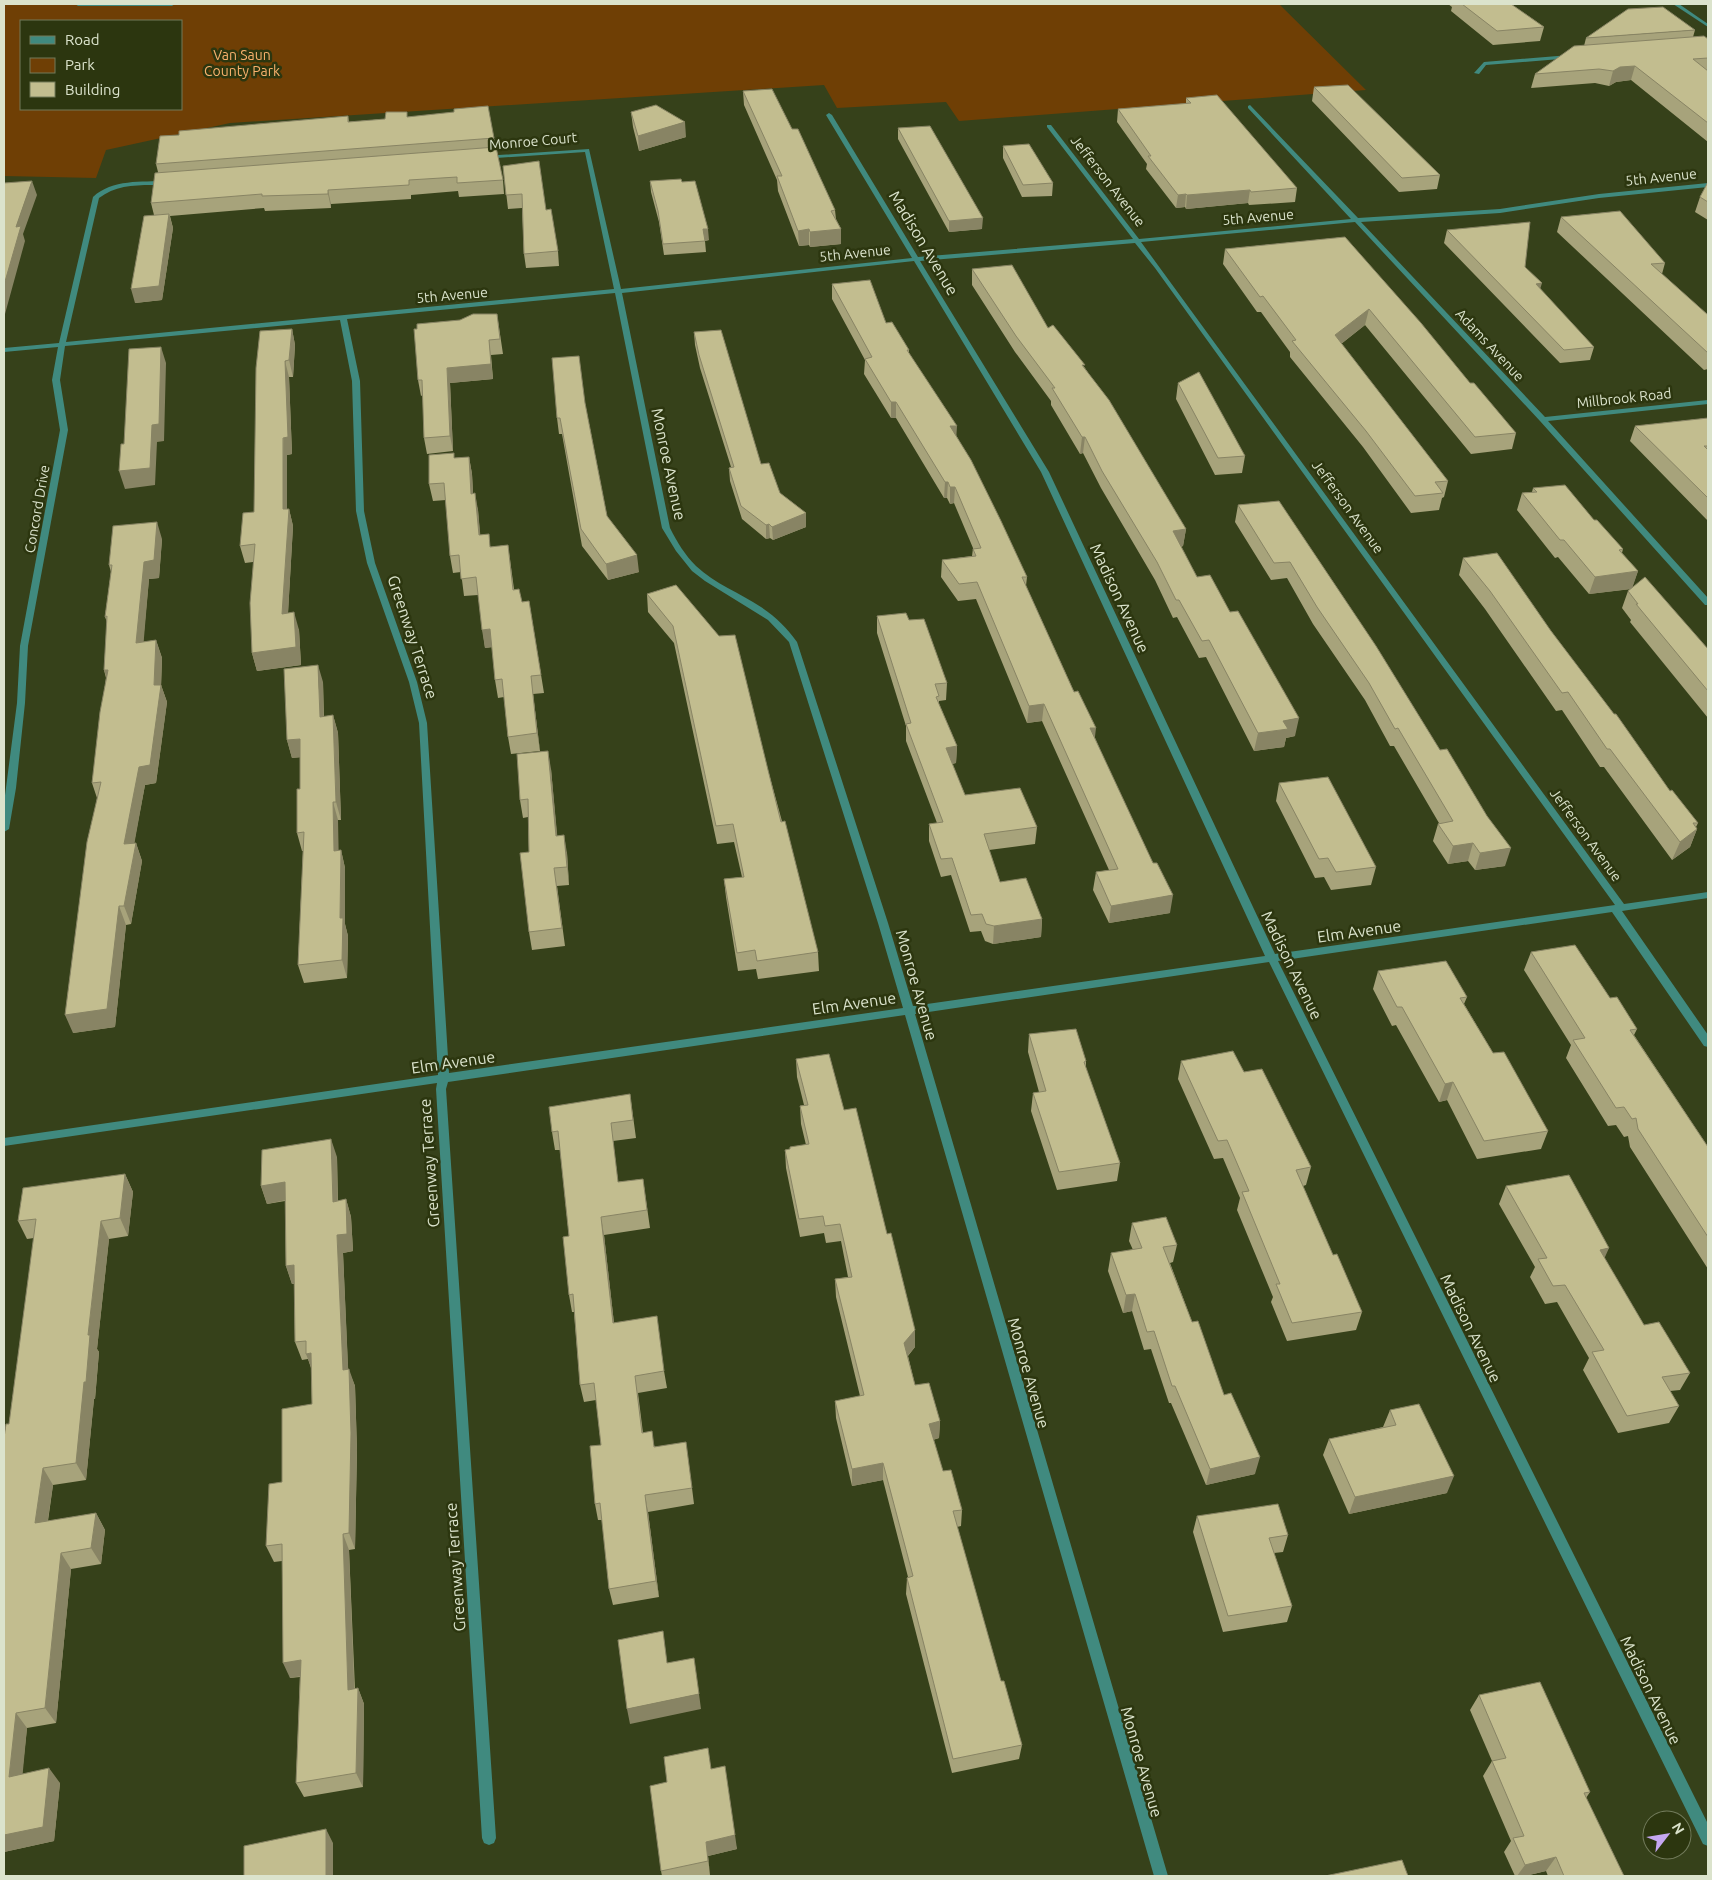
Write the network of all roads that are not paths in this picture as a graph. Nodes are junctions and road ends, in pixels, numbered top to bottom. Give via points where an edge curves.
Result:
1 (78, 4) edge
2 (172, 4) edge
3 (1676, 4) edge
4 (1708, 26) edge
5 (1582, 56) edge
6 (1477, 73) dead end
7 (1250, 107) dead end
8 (829, 115) dead end
9 (1049, 126) dead end
10 (586, 150) joint
11 (477, 158) edge
12 (178, 182) edge
13 (1708, 185) edge
14 (1357, 220) junction
15 (1137, 242) junction
16 (916, 259) junction
17 (618, 291) junction
18 (343, 318) junction
19 (62, 344) junction
20 (4, 350) edge
21 (1708, 402) edge
22 (1542, 419) junction
23 (1708, 604) edge
24 (4, 828) edge
25 (1708, 896) edge
26 (1619, 909) junction
27 (1272, 959) junction
28 (908, 1010) junction
29 (1708, 1043) edge
30 (444, 1078) junction
31 (4, 1142) edge
32 (489, 1838) dead end
33 (1708, 1839) edge
34 (1161, 1876) edge

1 - 2 street
3 - 4 street
5 - 6 street via 1484,64
7 - 14 street, Adams Avenue
8 - 16 street, Madison Avenue
9 - 15 street, Jefferson Avenue
10 - 11 street, Monroe Court
10 - 17 street, Monroe Avenue
12 - 19 street, Concord Drive via 118,186 96,197
13 - 14 street, 5th Avenue via 1599,196 1500,211
14 - 15 street, 5th Avenue
14 - 22 street, Adams Avenue
15 - 16 street, 5th Avenue
15 - 26 street, Jefferson Avenue
16 - 17 street, 5th Avenue
16 - 27 street, Madison Avenue via 1045,472
17 - 18 street, 5th Avenue
17 - 28 street, Monroe Avenue via 666,528 678,550 694,568 715,584 764,611 783,627 793,642
18 - 19 street, 5th Avenue
18 - 30 street, Greenway Terrace via 356,381 360,511 370,563 414,682 423,723
19 - 20 street, 5th Avenue
19 - 24 street, Concord Drive via 56,380 64,430 24,646 20,712
21 - 22 street, Millbrook Road
22 - 23 street, Adams Avenue
25 - 26 street, Elm Avenue
26 - 27 street, Elm Avenue
26 - 29 street, Jefferson Avenue
27 - 28 street, Elm Avenue
27 - 33 street, Madison Avenue
28 - 30 street, Elm Avenue
28 - 34 street, Monroe Avenue
30 - 31 street, Elm Avenue
30 - 32 street, Greenway Terrace via 441,1089

